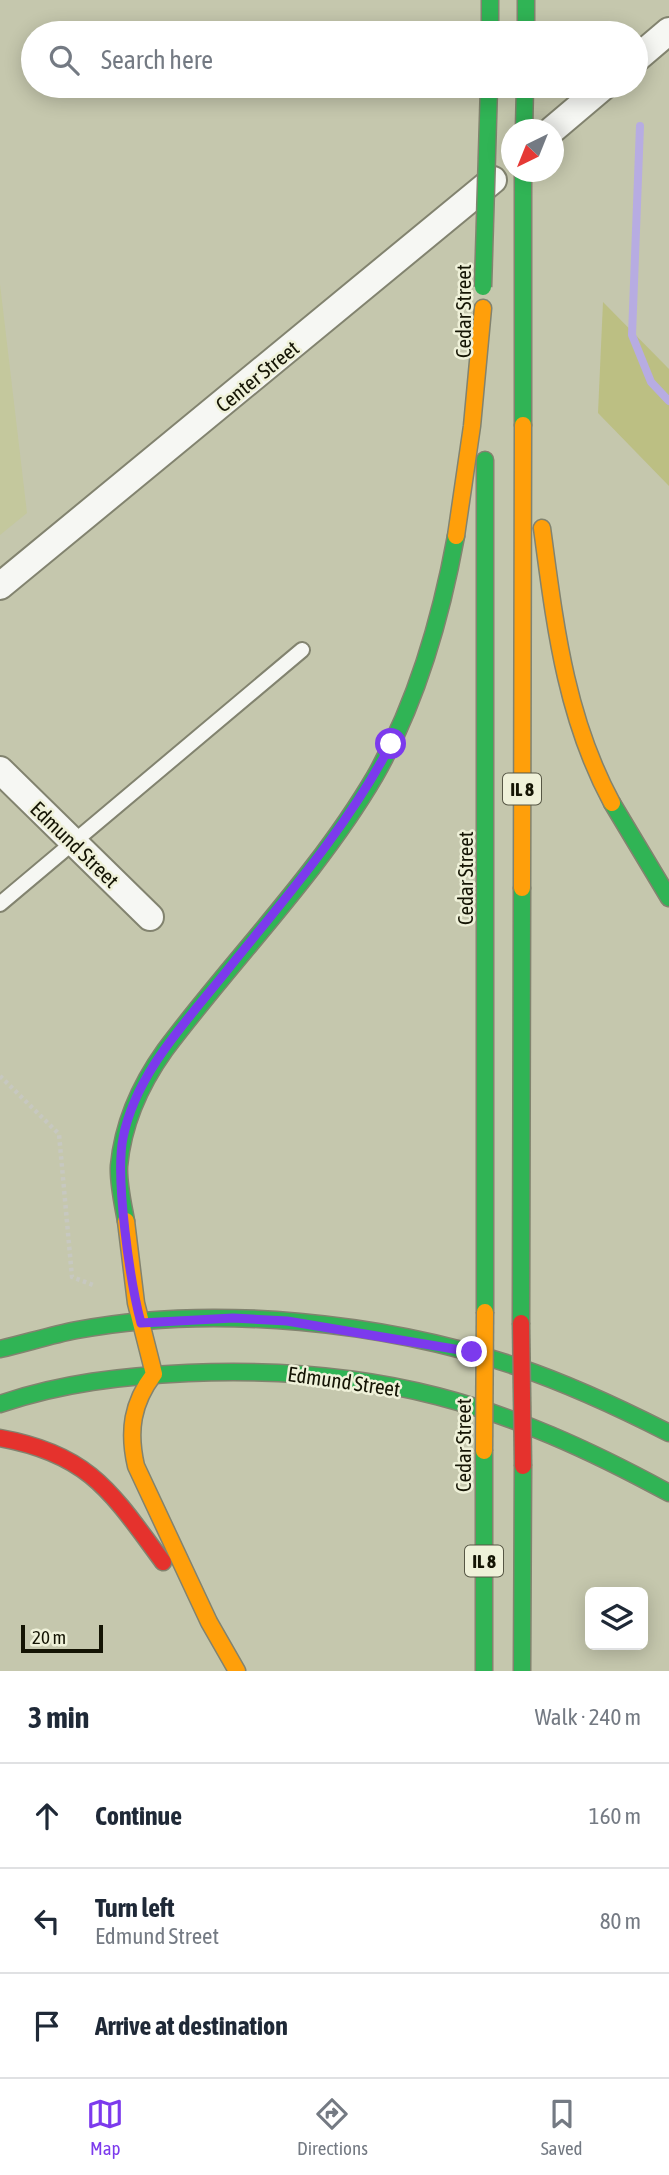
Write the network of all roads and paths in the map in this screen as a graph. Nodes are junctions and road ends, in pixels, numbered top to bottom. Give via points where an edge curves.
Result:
1 (491, 0) edge
2 (526, 0) edge
3 (490, 21) edge
4 (526, 21) edge
5 (666, 40) edge
6 (648, 51) edge
7 (489, 98) edge
8 (525, 98) edge
9 (590, 98) edge
10 (524, 119) edge
11 (564, 120) edge
12 (501, 174) edge
13 (523, 182) edge
14 (483, 308) junction
15 (522, 381) junction
16 (0, 586) edge
17 (302, 650) dead end
18 (0, 770) edge
19 (72, 842) junction
20 (669, 898) edge
21 (0, 904) edge
22 (150, 917) dead end
23 (0, 1076) edge
24 (93, 1285) dead end
25 (141, 1323) junction
26 (0, 1349) edge
27 (154, 1374) junction
28 (0, 1404) edge
29 (669, 1433) edge
30 (0, 1438) edge
31 (669, 1493) edge
32 (209, 1622) junction
33 (237, 1671) edge
34 (484, 1671) edge
35 (522, 1671) edge

1 - 3 main road
2 - 4 main road
5 - 6 street
7 - 14 main road, Cedar Street / IL 8, bridge
8 - 10 main road
9 - 11 street
12 - 16 street, Center Street
13 - 15 main road, IL 8
14 - 25 main road via 470,447 446,575 407,710 344,823 172,1040 130,1112 119,1168
14 - 34 main road, Cedar Street / IL 8, bridge
15 - 20 main road via 552,601 575,719 612,806
15 - 35 main road, IL 8, bridge
17 - 19 lane
18 - 19 street, Edmund Street
19 - 21 lane
19 - 22 street, Edmund Street
23 - 24 path via 59,1134 72,1277
25 - 26 main road
25 - 27 main road
25 - 29 main road via 233,1318 287,1321 472,1352 587,1392
27 - 28 main road, Edmund Street via 84,1383
27 - 31 main road, Edmund Street via 305,1372 421,1392 516,1420 579,1445
27 - 32 main road via 136,1398 131,1444 136,1466
30 - 32 main road via 54,1450 92,1472
32 - 33 main road

